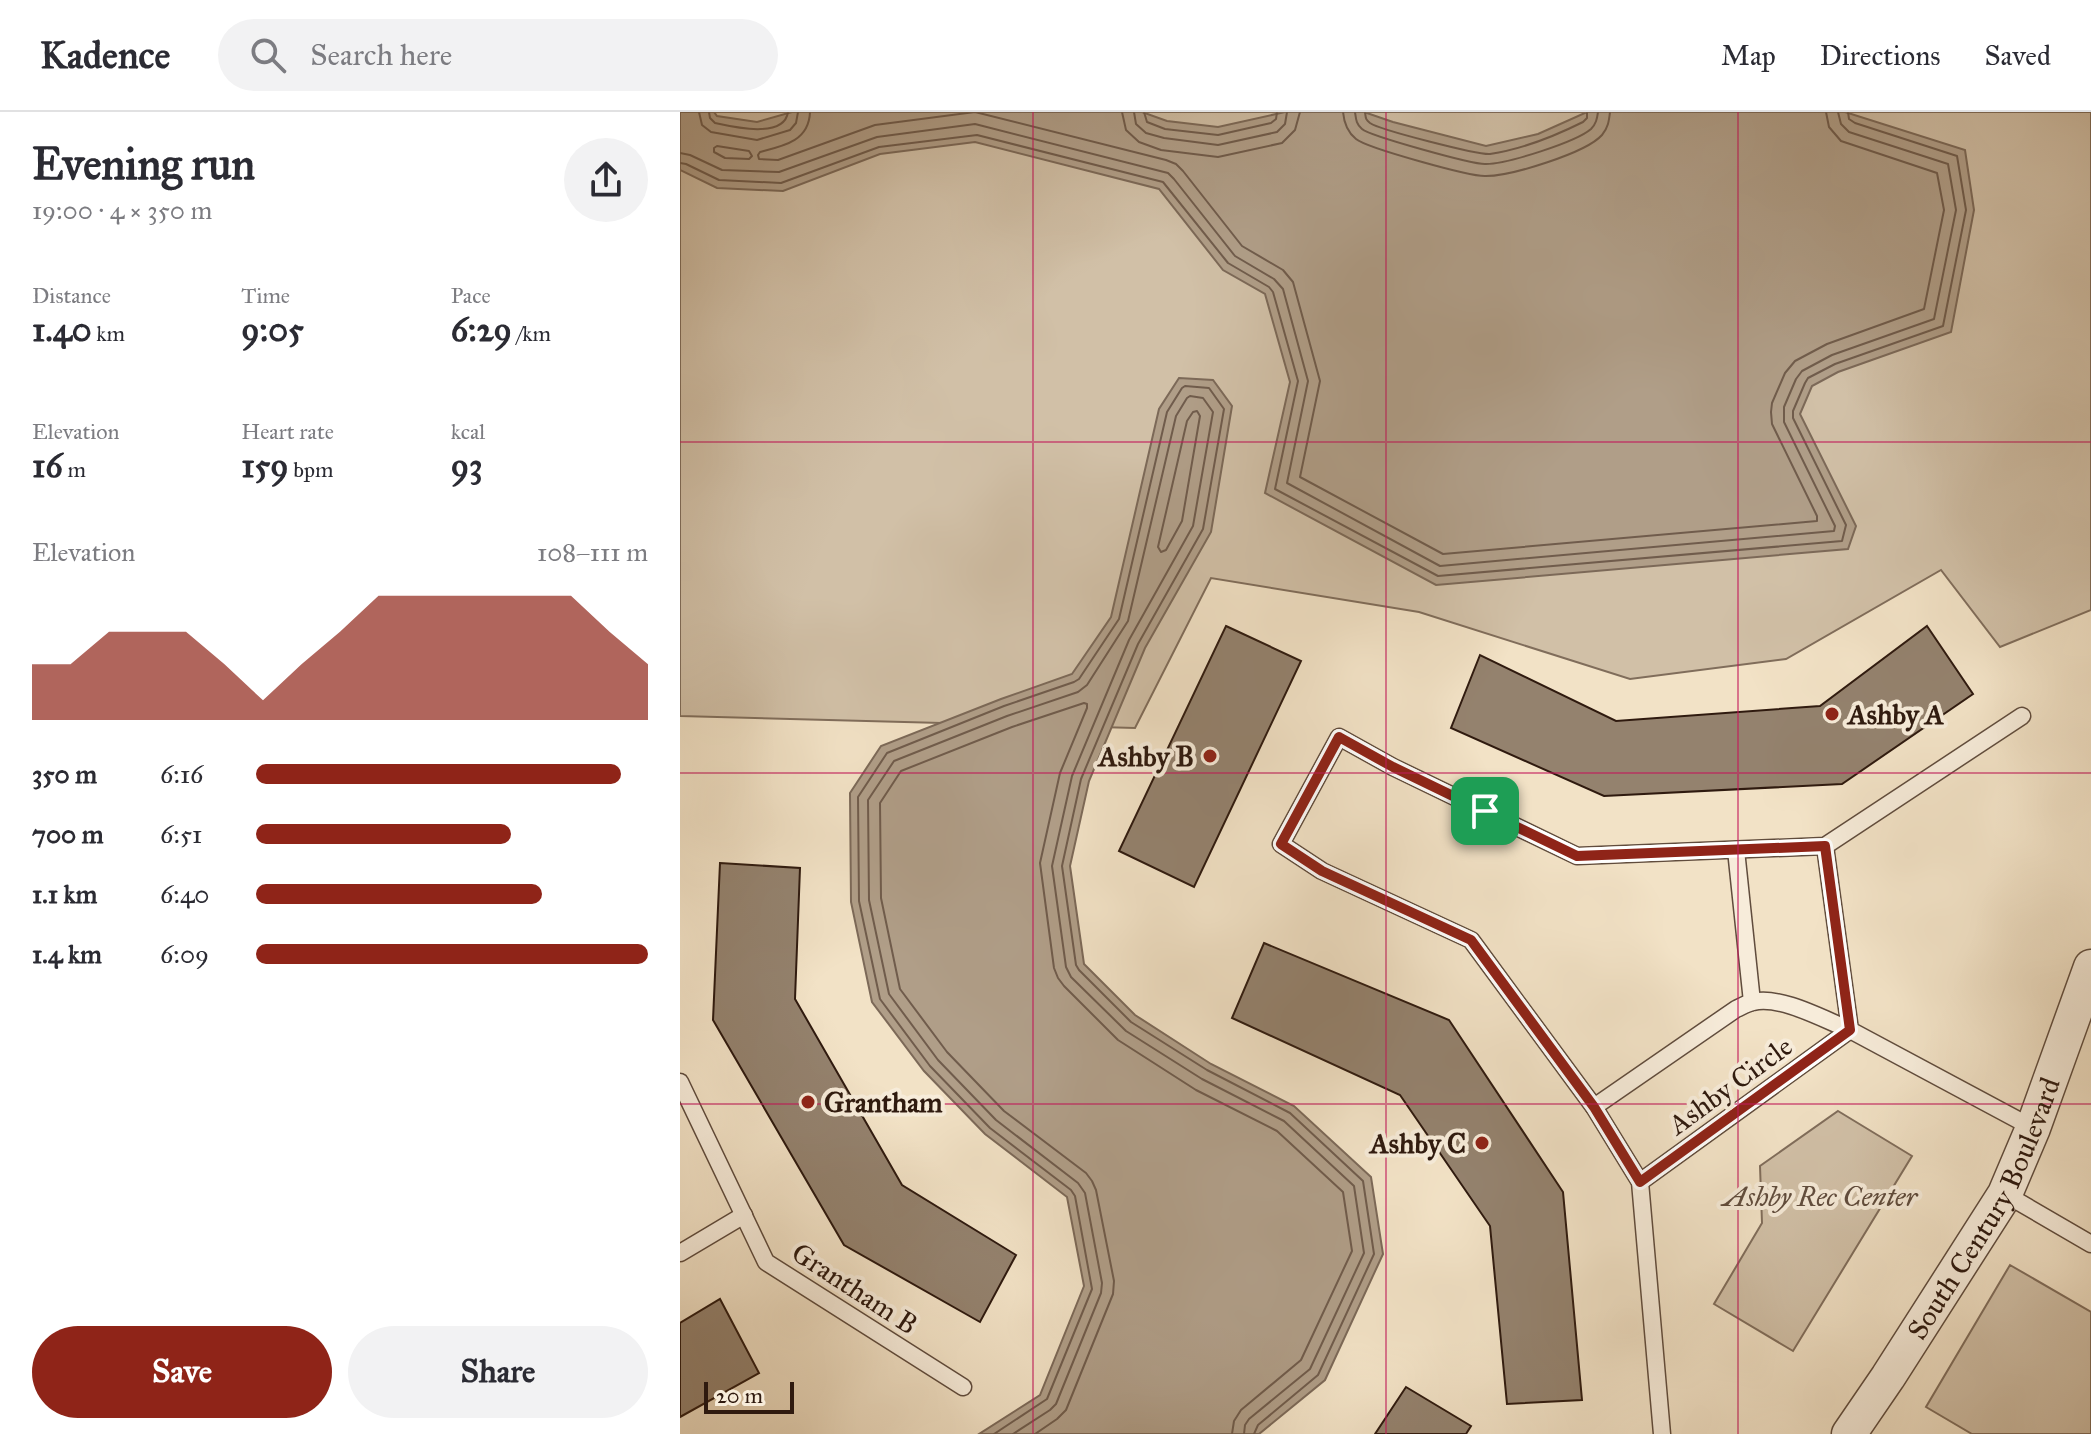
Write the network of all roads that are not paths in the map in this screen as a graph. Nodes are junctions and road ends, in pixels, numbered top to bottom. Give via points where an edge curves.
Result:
1 (2022, 716) dead end
2 (1825, 846) junction
3 (1736, 850) junction
4 (2091, 967) edge
5 (1752, 1002) junction
6 (1850, 1030) junction
7 (680, 1082) edge
8 (684, 1100) edge
9 (1594, 1107) junction
10 (2033, 1128) junction
11 (1640, 1182) junction
12 (2005, 1194) junction
13 (744, 1215) junction
14 (2091, 1244) edge
15 (680, 1253) edge
16 (963, 1387) dead end
17 (1662, 1434) edge
18 (1850, 1434) edge

1 - 2 lane
2 - 3 lane
2 - 6 lane
3 - 5 lane
3 - 9 lane via 1577,856 1339,737 1281,844 1322,871 1471,940
4 - 10 street, South Century Boulevard
5 - 6 lane via 1788,1005
5 - 9 lane
6 - 10 lane
6 - 11 lane, Ashby Circle
7 - 8 lane, Grantham B
8 - 13 lane, Grantham B
9 - 11 lane
10 - 12 street, South Century Boulevard
11 - 17 lane
12 - 14 lane
12 - 18 street, South Century Boulevard
13 - 15 lane
13 - 16 lane, Grantham B via 766,1262

